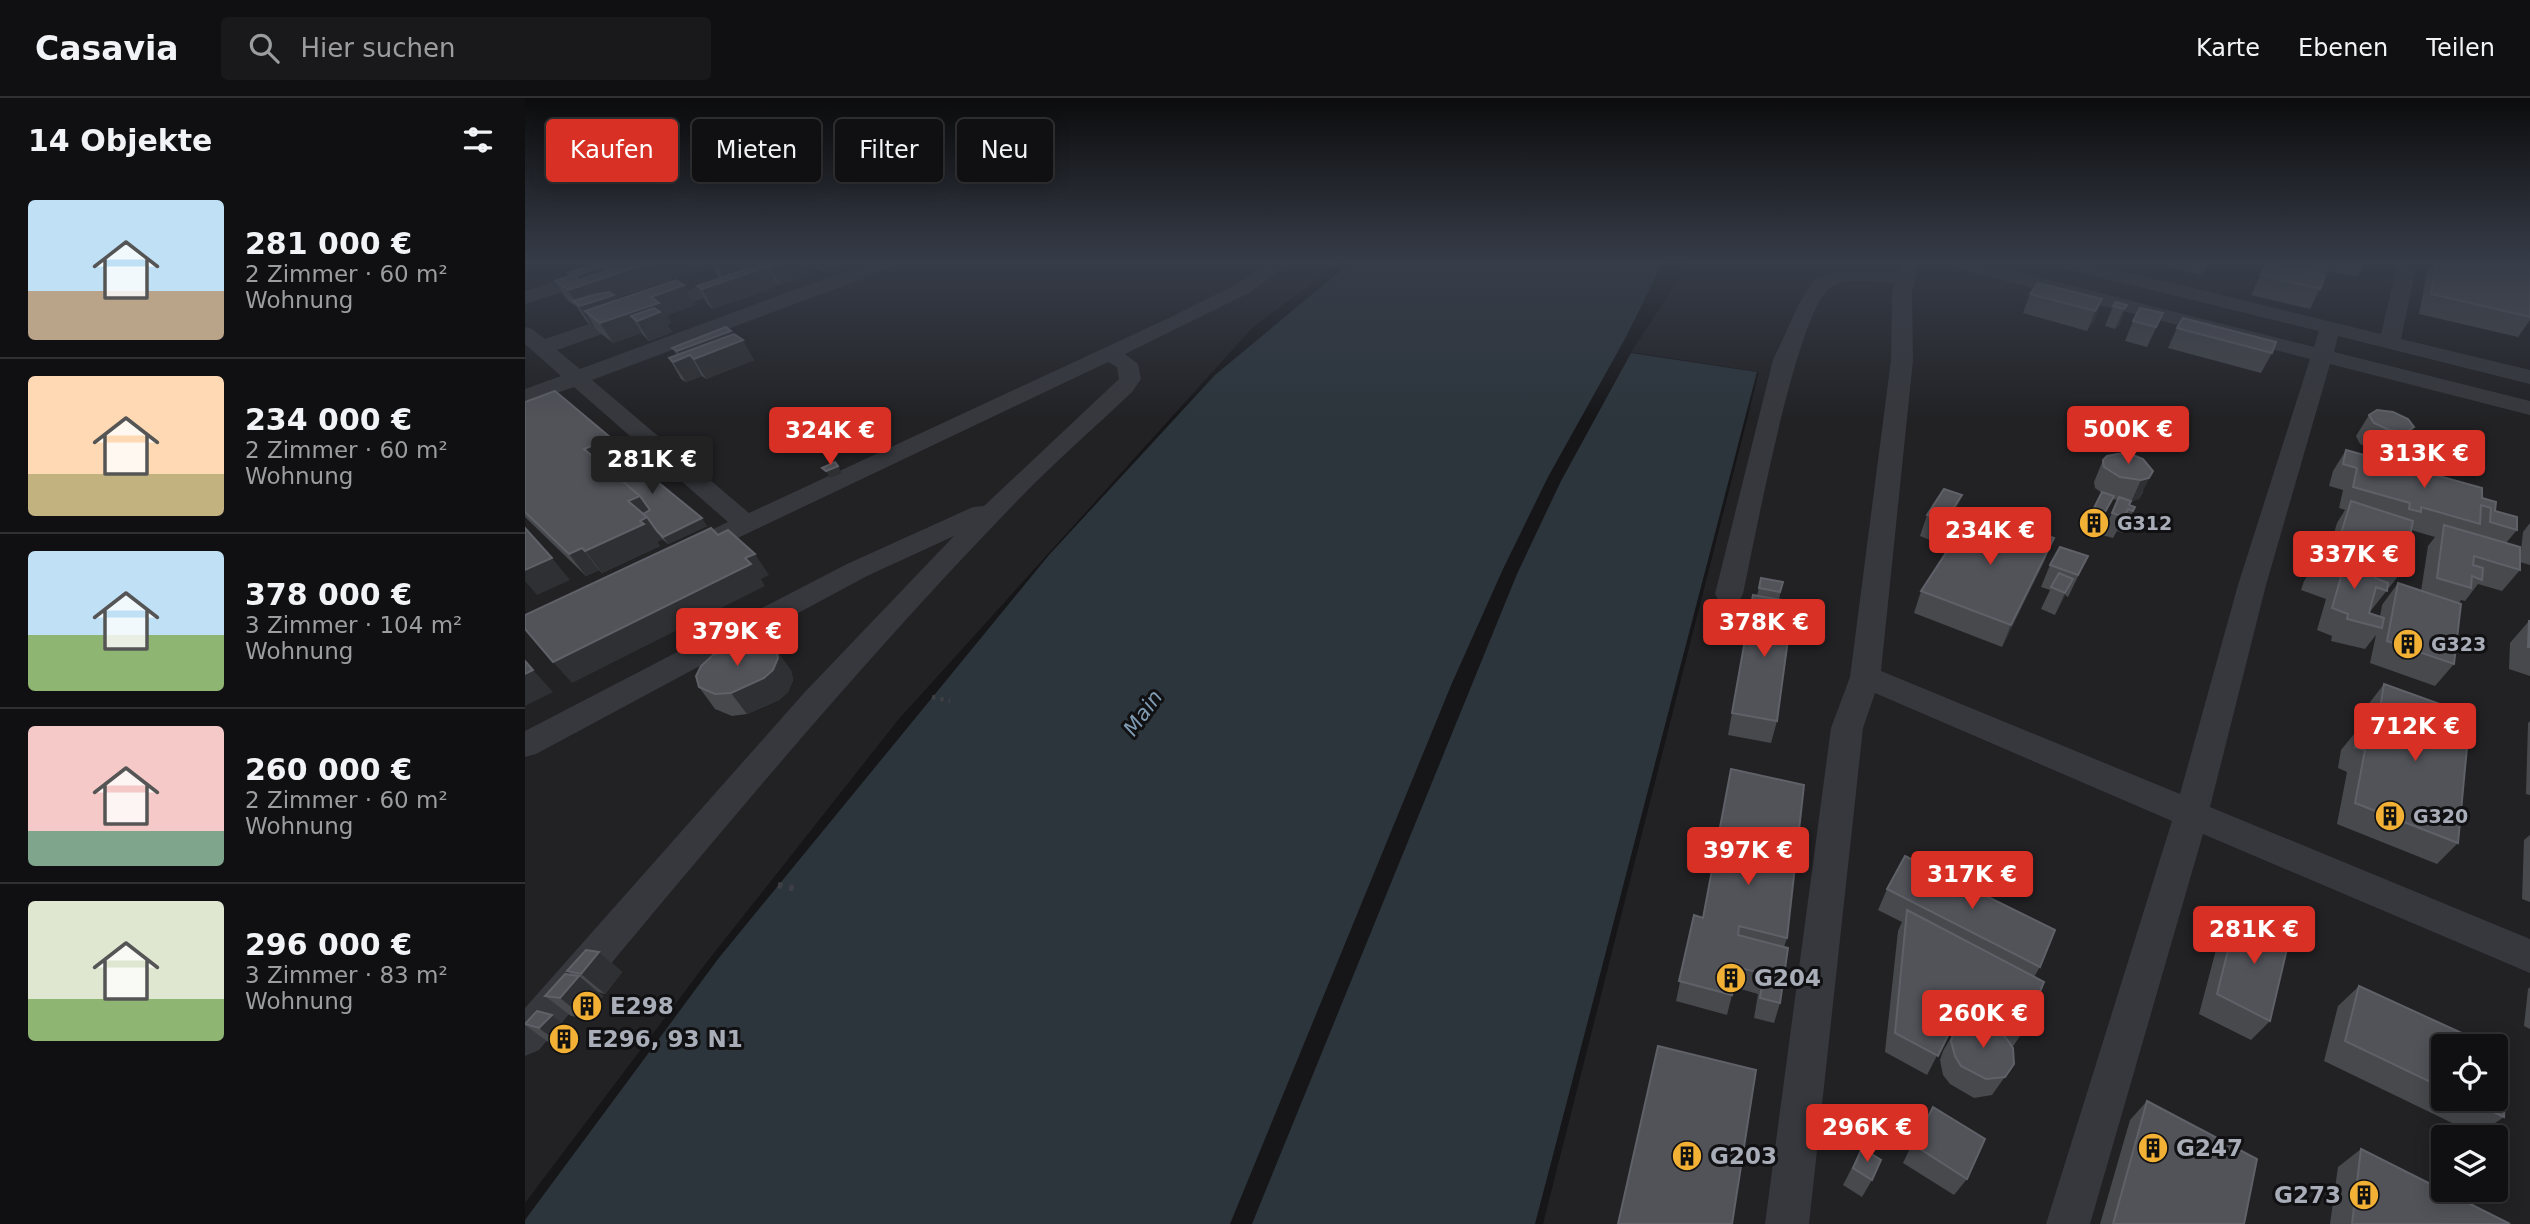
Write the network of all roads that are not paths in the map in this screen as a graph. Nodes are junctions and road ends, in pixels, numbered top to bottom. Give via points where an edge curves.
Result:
1 (620, 315) edge
2 (749, 315) edge
3 (1190, 315) edge
4 (1804, 315) edge
5 (1902, 315) edge
6 (2161, 315) edge
7 (2272, 315) edge
8 (2396, 315) edge
9 (2330, 329) junction
10 (533, 341) edge
11 (2389, 343) junction
12 (1109, 354) junction
13 (2321, 355) junction
14 (2530, 377) edge
15 (575, 379) junction
16 (525, 397) edge
17 (2530, 408) edge
18 (998, 505) junction
19 (745, 524) junction
20 (672, 559) edge
21 (1729, 594) dead end
22 (1865, 677) junction
23 (525, 746) edge
24 (2192, 815) junction
25 (2530, 956) edge
26 (525, 1037) edge
27 (1787, 1224) edge
28 (2067, 1224) edge

1 - 10 street
2 - 15 street
3 - 12 street
4 - 21 street via 1784,360
5 - 22 street via 1902,360
6 - 13 street
7 - 9 street
8 - 11 street
9 - 11 street
9 - 13 street
10 - 15 street
11 - 14 street
12 - 18 street via 1127,364 1130,379
12 - 19 street
13 - 17 street
13 - 24 street via 2252,585
15 - 16 street
15 - 19 street
18 - 23 street via 857,570
18 - 26 street via 761,762
19 - 20 street
22 - 24 street
22 - 27 street via 1847,728
24 - 25 street
24 - 28 street

